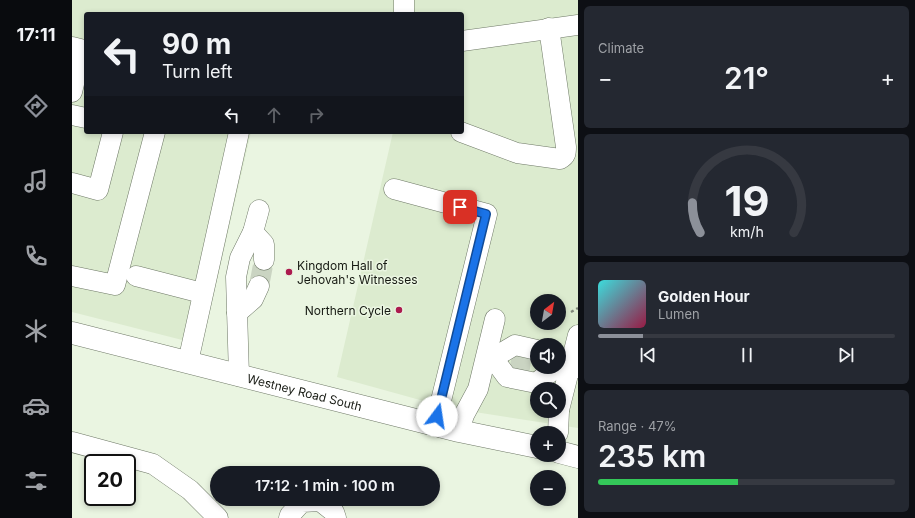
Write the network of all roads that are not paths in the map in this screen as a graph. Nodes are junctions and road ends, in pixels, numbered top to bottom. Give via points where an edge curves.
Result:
1 (404, 0) edge
2 (404, 12) edge
3 (578, 25) edge
4 (549, 28) junction
5 (464, 41) edge
6 (80, 52) edge
7 (72, 92) edge
8 (72, 115) edge
9 (84, 118) edge
10 (464, 133) edge
11 (112, 134) edge
12 (154, 134) edge
13 (239, 134) edge
14 (72, 183) edge
15 (394, 189) dead end
16 (259, 210) dead end
17 (253, 232) junction
18 (264, 260) tunnel mouth
19 (72, 276) edge
20 (136, 276) dead end
21 (259, 286) tunnel mouth
22 (202, 293) junction
23 (237, 313) junction
24 (495, 319) dead end
25 (72, 333) edge
26 (578, 335) edge
27 (530, 348) tunnel mouth
28 (497, 358) junction
29 (566, 360) edge
30 (188, 362) junction
31 (552, 374) edge
32 (239, 376) junction
33 (434, 425) junction
34 (459, 431) junction
35 (72, 442) edge
36 (530, 446) edge
37 (566, 454) edge
38 (578, 457) edge
39 (218, 518) edge
40 (289, 518) edge
41 (336, 518) edge

1 - 2 street
3 - 4 street
4 - 5 street
4 - 10 street via 566,147 564,157 560,159 517,153
6 - 7 street
8 - 9 street
11 - 14 street via 98,190
12 - 19 street via 115,284
13 - 22 street
15 - 33 street via 486,214
16 - 17 street
17 - 18 street via 264,244
17 - 23 street via 240,258 236,278
20 - 22 street
21 - 23 street via 253,298
22 - 30 street
23 - 32 street
24 - 28 street
25 - 30 main road, Westney Road South
26 - 29 street
27 - 28 street via 515,345
28 - 31 street via 507,377 536,383
28 - 34 street via 464,415
30 - 32 main road, Westney Road South
32 - 33 main road, Westney Road South
33 - 34 main road, Westney Road South
34 - 36 main road, Westney Road South
35 - 39 street via 153,464 190,490
37 - 38 main road
40 - 41 street via 302,502 320,500 334,512

